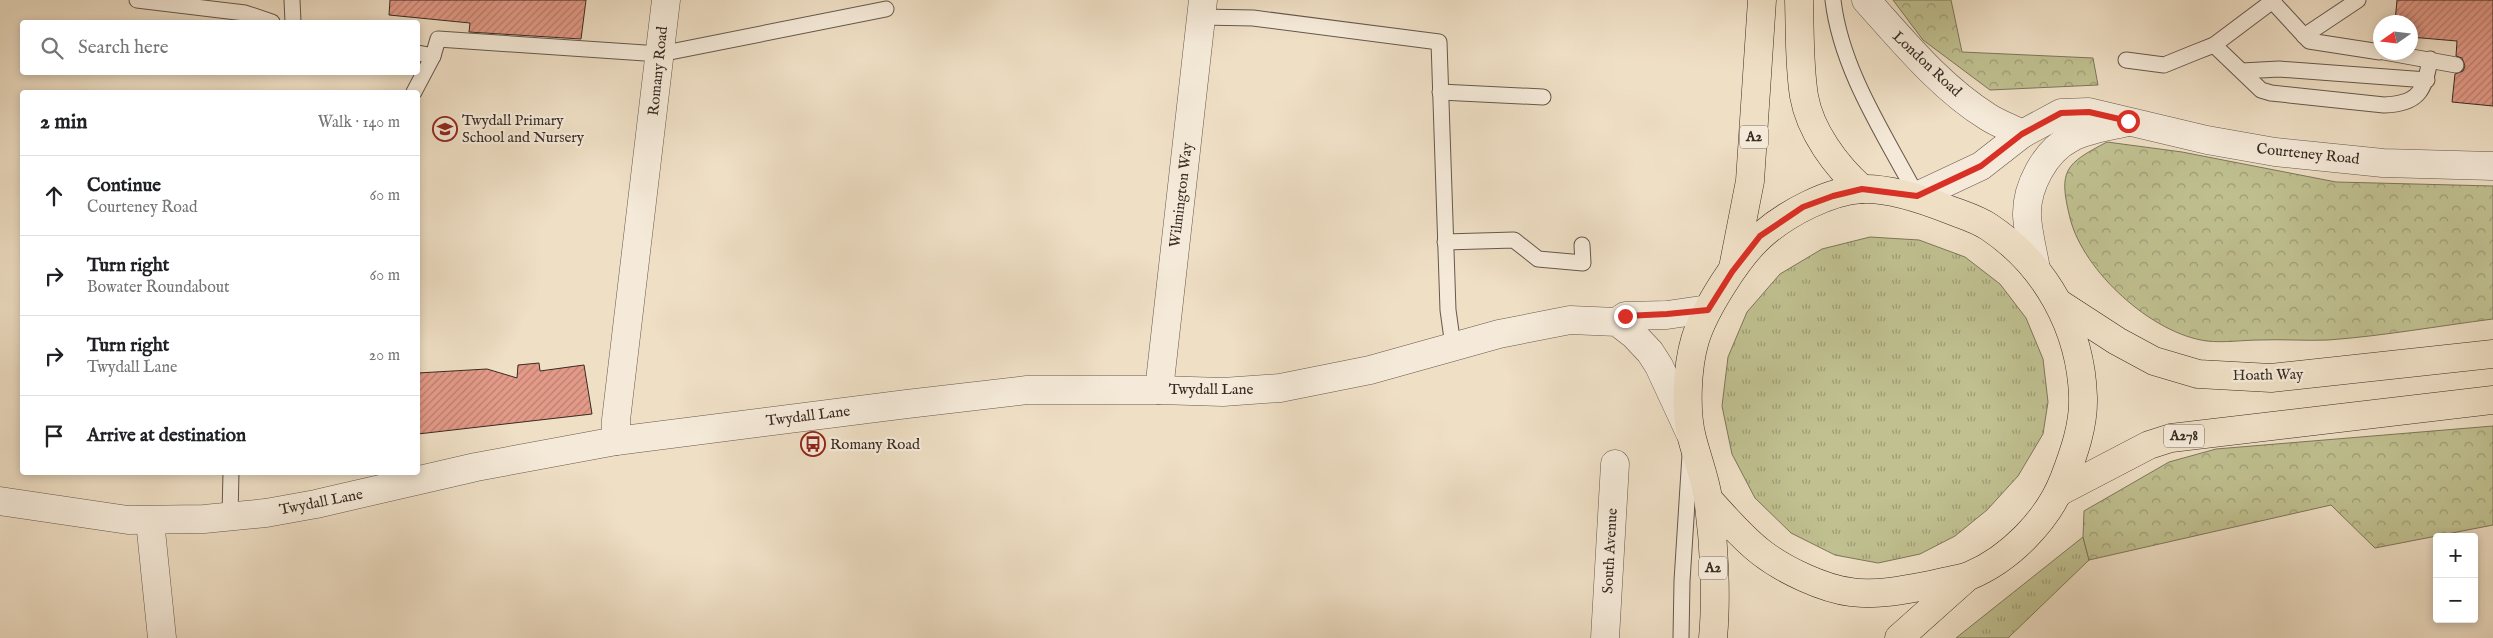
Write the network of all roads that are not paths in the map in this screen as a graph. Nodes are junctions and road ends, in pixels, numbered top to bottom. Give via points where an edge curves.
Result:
1 (137, 0) edge
2 (292, 0) edge
3 (666, 0) edge
4 (1762, 0) edge
5 (1799, 0) edge
6 (1833, 0) edge
7 (1866, 0) edge
8 (2273, 0) edge
9 (2358, 0) edge
10 (1202, 8) edge
11 (886, 9) dead end
12 (266, 20) edge
13 (293, 20) edge
14 (2304, 36) junction
15 (2214, 45) junction
16 (2373, 51) edge
17 (420, 53) edge
18 (660, 54) junction
19 (433, 56) junction
20 (2418, 57) edge
21 (2430, 59) junction
22 (2126, 60) dead end
23 (2456, 66) dead end
24 (2242, 71) junction
25 (2427, 80) junction
26 (415, 90) edge
27 (1440, 92) junction
28 (1543, 97) dead end
29 (2128, 121) junction
30 (2022, 134) junction
31 (2492, 165) edge
32 (1862, 189) junction
33 (1917, 196) junction
34 (1445, 242) junction
35 (1582, 245) dead end
36 (2036, 269) junction
37 (1732, 272) junction
38 (2060, 304) junction
39 (1708, 310) junction
40 (1617, 322) junction
41 (1453, 346) junction
42 (2493, 354) edge
43 (1159, 390) junction
44 (2493, 400) edge
45 (1691, 434) junction
46 (616, 441) junction
47 (1615, 464) dead end
48 (231, 475) edge
49 (2059, 492) junction
50 (1708, 499) junction
51 (0, 501) edge
52 (230, 516) junction
53 (150, 521) junction
54 (1968, 576) junction
55 (162, 638) edge
56 (1605, 638) edge
57 (1681, 638) edge
58 (1713, 638) edge
59 (1898, 638) edge

1 - 12 lane via 245,13
2 - 13 lane
3 - 18 street, Romany Road
4 - 37 main road, A2 via 1750,181
5 - 32 main road via 1804,97 1812,120 1836,163
6 - 33 lane via 1842,41 1854,74
7 - 30 street, London Road via 1945,85 1988,117
8 - 14 lane
8 - 15 lane
9 - 14 lane
10 - 27 lane via 1253,18 1439,42
10 - 43 street, Wilmington Way
11 - 18 lane
14 - 16 lane via 2309,41
15 - 22 lane via 2164,65
15 - 24 lane
17 - 19 lane
18 - 19 lane via 438,39
18 - 46 street, Romany Road
19 - 26 lane
20 - 21 lane
21 - 23 lane
21 - 25 lane
24 - 25 lane via 2279,69
24 - 25 lane via 2261,90 2271,93 2384,105 2410,100
27 - 28 lane
27 - 34 lane
29 - 30 street, Courteney Road via 2089,112 2061,113
29 - 31 street, Courteney Road via 2275,152 2383,163
29 - 36 street via 2071,138 2053,150 2044,162 2032,186 2027,214
30 - 33 street, Courteney Road via 1981,166
32 - 33 main road
32 - 37 main road via 1794,212 1760,236
33 - 36 main road via 1985,224
34 - 35 lane via 1514,240 1538,259 1583,263
34 - 41 lane
36 - 38 main road
37 - 39 main road
38 - 42 main road, Hoath Way via 2117,341 2154,360 2198,374 2271,378
38 - 49 main road via 2077,350 2083,398 2074,453
39 - 40 street, Twydall Lane via 1625,316
39 - 45 main road via 1694,342 1688,392
40 - 41 street, Twydall Lane via 1570,320 1540,324
40 - 45 street via 1650,352
41 - 43 street, Twydall Lane via 1370,370 1280,388 1223,392
43 - 46 street, Twydall Lane via 1027,390
44 - 49 main road, A278 via 2171,438 2149,445
45 - 50 main road
45 - 57 lane
46 - 52 street, Twydall Lane via 476,467 297,508
47 - 56 street, South Avenue
48 - 52 lane
49 - 54 main road via 2036,526 2007,554
50 - 54 main road via 1763,554 1812,581 1852,592 1884,592
50 - 58 main road, A2 via 1716,609
51 - 53 street, Twydall Lane
52 - 53 street, Twydall Lane
53 - 55 street
54 - 59 main road

